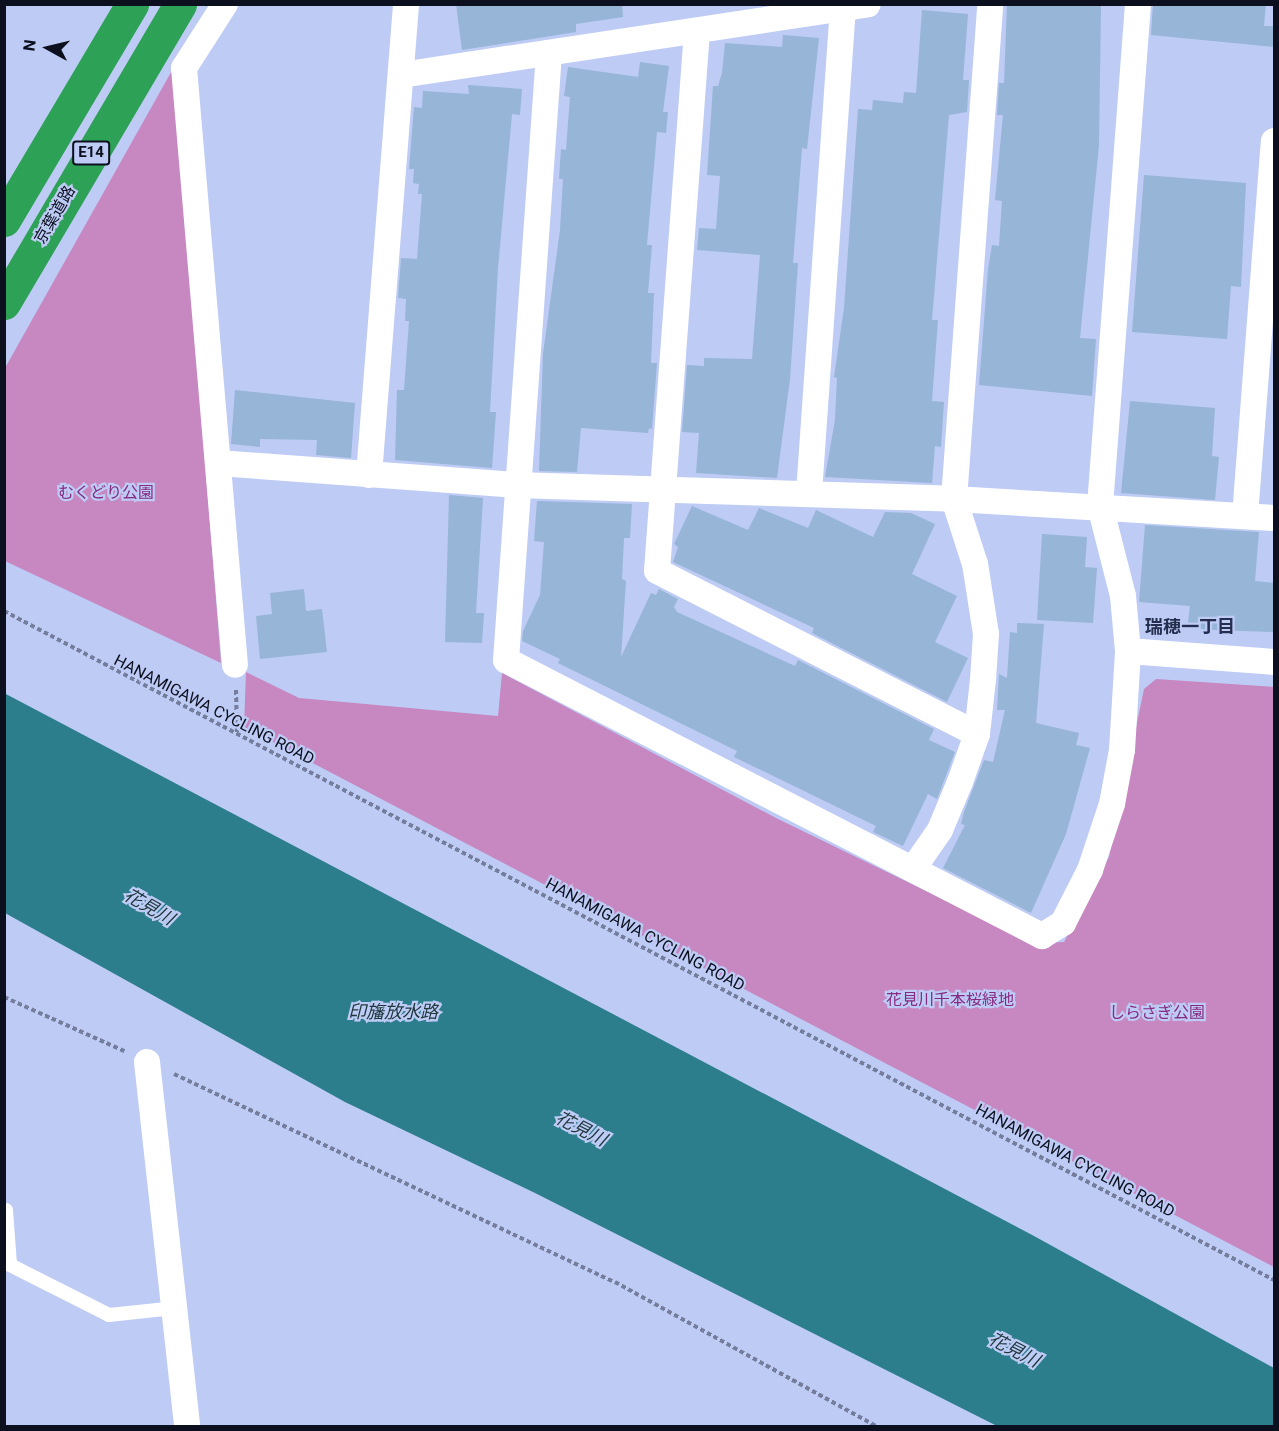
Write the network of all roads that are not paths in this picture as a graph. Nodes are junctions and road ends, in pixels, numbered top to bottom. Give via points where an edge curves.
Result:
1 (132, 4) edge
2 (180, 4) edge
3 (225, 4) edge
4 (406, 4) edge
5 (868, 4) edge
6 (990, 4) edge
7 (1138, 4) edge
8 (843, 8) junction
9 (697, 31) junction
10 (549, 53) junction
11 (401, 75) junction
12 (1275, 141) edge
13 (4, 220) edge
14 (4, 303) edge
15 (218, 463) junction
16 (369, 475) junction
17 (516, 484) junction
18 (662, 490) junction
19 (809, 493) junction
20 (954, 499) junction
21 (1100, 506) junction
22 (1245, 516) junction
23 (1275, 518) edge
24 (1128, 651) junction
25 (1275, 662) edge
26 (235, 665) road end
27 (977, 734) junction
28 (913, 869) junction
29 (147, 1062) road end
30 (6, 1210) edge
31 (174, 1308) junction
32 (187, 1426) edge

1 - 13 highway, E14
2 - 14 highway, 京葉道路 / E14
3 - 15 street via 184,68
4 - 11 street
5 - 8 street
6 - 20 street
7 - 21 street
8 - 9 street
8 - 19 street
9 - 10 street
9 - 18 street
10 - 11 street
10 - 17 street
11 - 16 street
12 - 22 street
15 - 16 street
15 - 26 street
16 - 17 street
17 - 18 street
17 - 28 street via 506,660
18 - 19 street
18 - 27 street via 657,572
19 - 20 street
20 - 21 street
20 - 27 street via 975,564 986,634
21 - 22 street
21 - 24 street via 1123,596
22 - 23 street
24 - 25 street
24 - 28 street via 1122,750 1112,804 1090,870 1063,923 1042,936
27 - 28 street via 940,830
29 - 31 street
30 - 31 lane via 10,1265 109,1315
31 - 32 street

